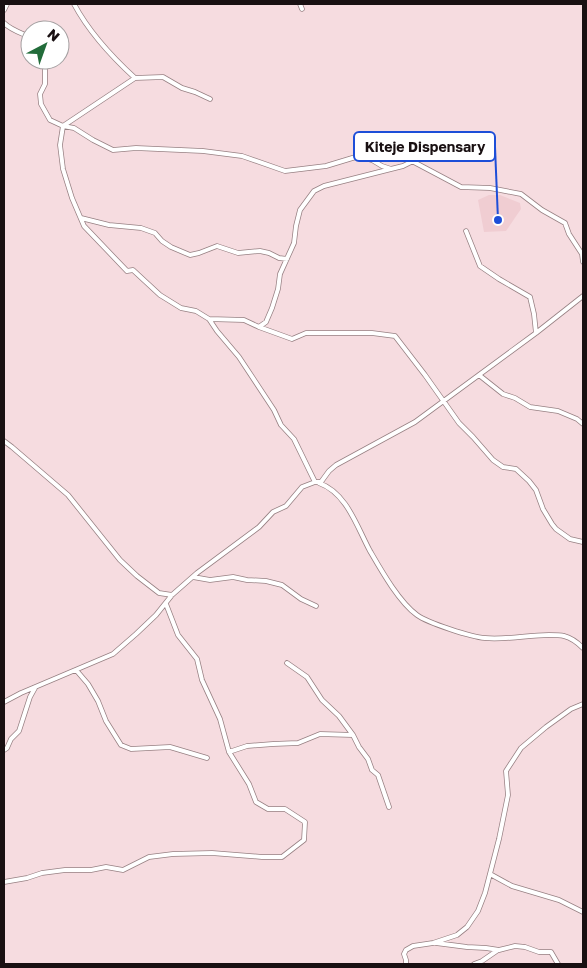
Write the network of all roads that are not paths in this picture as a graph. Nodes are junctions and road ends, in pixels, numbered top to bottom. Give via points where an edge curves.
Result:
1 (7, 4) edge
2 (74, 4) edge
3 (300, 4) edge
4 (302, 9) dead end
5 (4, 10) edge
6 (4, 23) edge
7 (20, 32) edge
8 (45, 70) edge
9 (135, 78) junction
10 (210, 99) dead end
11 (63, 126) junction
12 (421, 157) dead end
13 (412, 161) junction
14 (391, 169) junction
15 (81, 218) junction
16 (466, 230) dead end
17 (287, 259) junction
18 (583, 262) edge
19 (583, 296) edge
20 (209, 319) junction
21 (259, 327) junction
22 (536, 333) junction
23 (479, 374) junction
24 (443, 401) junction
25 (583, 424) edge
26 (4, 441) edge
27 (317, 483) junction
28 (583, 542) edge
29 (193, 577) junction
30 (172, 595) junction
31 (166, 604) junction
32 (316, 606) dead end
33 (583, 648) edge
34 (287, 663) dead end
35 (76, 670) junction
36 (35, 688) junction
37 (4, 702) edge
38 (583, 704) edge
39 (353, 735) junction
40 (4, 750) edge
41 (229, 752) junction
42 (207, 758) dead end
43 (389, 808) dead end
44 (490, 874) junction
45 (4, 882) edge
46 (583, 912) edge
47 (433, 943) junction
48 (498, 950) junction
49 (406, 964) edge
50 (476, 964) edge
51 (558, 964) edge

1 - 5 street
2 - 9 street via 116,61
3 - 4 street
6 - 7 street
8 - 11 street via 41,104 50,120
9 - 10 street via 163,77
9 - 11 street
11 - 14 street via 74,128 113,150 213,152 242,156 285,171 326,166 359,156
11 - 15 street via 60,144 63,169
12 - 13 street
13 - 14 street
13 - 18 street via 461,187 521,194 565,223
14 - 17 street via 314,191 300,210 294,243
15 - 17 street via 142,228 190,255 218,246 238,253 260,251
15 - 20 street via 84,226 127,271 133,270 181,308 196,311
16 - 22 street via 480,266 530,297
17 - 21 street via 272,308 266,322
19 - 22 street
20 - 21 street via 244,320
20 - 27 street via 239,357 281,425 294,439
21 - 24 street via 292,339 306,333 395,336
22 - 23 street
23 - 24 street
23 - 25 street via 503,394 530,407 558,411
24 - 27 street via 415,422 336,465
24 - 28 street via 493,460 503,467 516,469 529,480 556,529 570,539
26 - 30 street via 68,496 137,576 159,593
27 - 29 street via 302,487 260,527
27 - 33 street via 332,489 348,508 390,583 417,615 478,637 563,636
29 - 30 street
29 - 32 street via 266,581 282,585
30 - 31 street
31 - 35 street via 113,654
31 - 41 street via 178,635 197,659
34 - 39 street via 307,677 322,700
35 - 36 street
35 - 42 street via 88,684 121,746 131,749 170,747
36 - 37 street
36 - 40 street via 19,730
38 - 44 street via 571,709 520,748 506,771 508,795
39 - 41 street via 320,734 298,743 247,746
39 - 43 street via 372,770 378,774
41 - 45 street via 256,802 268,809 285,809 305,822 304,840 282,857 173,854 149,857 123,870 106,867 64,870
44 - 46 street via 512,886 559,900
44 - 47 street via 478,911 468,927 457,935
47 - 48 street
47 - 49 street via 406,950
48 - 50 street
48 - 51 street via 515,946 551,952

